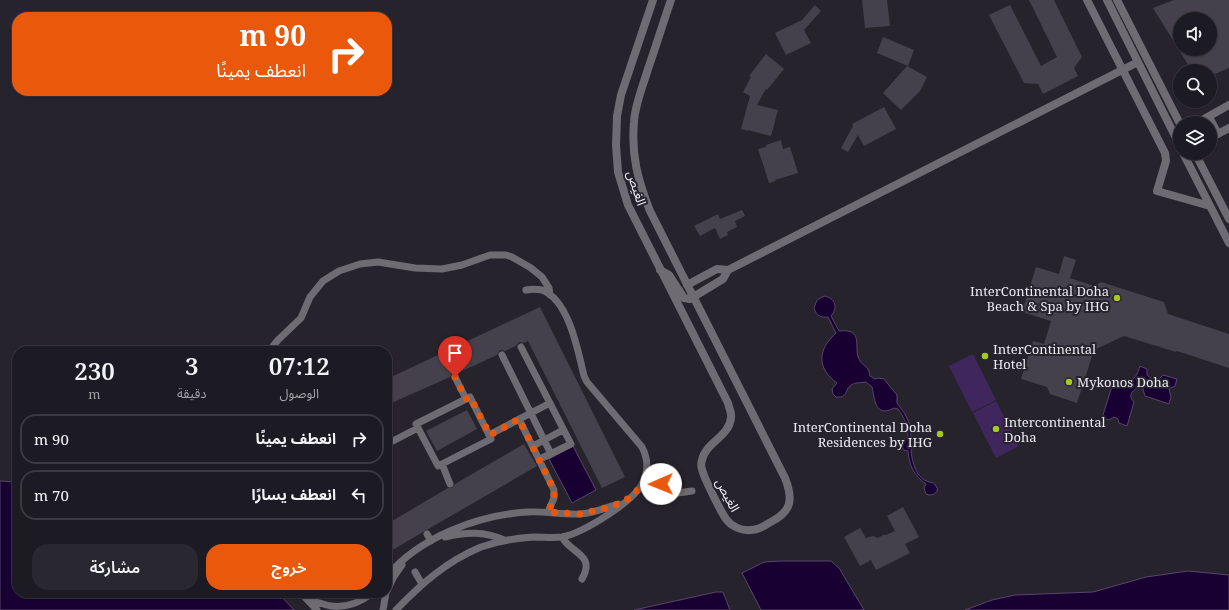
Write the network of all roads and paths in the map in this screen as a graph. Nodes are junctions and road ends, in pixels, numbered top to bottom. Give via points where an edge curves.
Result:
1 (653, 0) edge
2 (671, 0) edge
3 (1087, 0) edge
4 (1107, 0) edge
5 (1117, 0) edge
6 (1138, 62) junction
7 (1122, 70) junction
8 (1229, 105) edge
9 (1176, 116) edge
10 (1211, 116) edge
11 (1229, 128) edge
12 (1173, 132) edge
13 (1218, 134) edge
14 (1187, 160) edge
15 (1199, 160) edge
16 (1210, 206) junction
17 (1229, 219) edge
18 (1229, 243) edge
19 (660, 270) junction
20 (728, 270) junction
21 (687, 285) junction
22 (526, 290) dead end
23 (550, 295) junction
24 (693, 297) junction
25 (273, 346) edge
26 (521, 347) dead end
27 (502, 355) dead end
28 (455, 377) dead end
29 (466, 399) junction
30 (550, 403) junction
31 (531, 413) junction
32 (519, 419) junction
33 (418, 428) junction
34 (563, 430) junction
35 (490, 435) junction
36 (544, 440) junction
37 (392, 441) edge
38 (533, 446) junction
39 (551, 454) junction
40 (540, 460) junction
41 (442, 464) junction
42 (450, 484) dead end
43 (642, 484) junction
44 (692, 491) dead end
45 (624, 502) junction
46 (548, 512) junction
47 (427, 534) dead end
48 (562, 537) junction
49 (433, 540) junction
50 (504, 540) junction
51 (409, 556) junction
52 (392, 571) edge
53 (415, 572) dead end
54 (582, 579) dead end
55 (392, 580) edge
56 (422, 584) junction
57 (307, 598) edge
58 (364, 598) edge
59 (385, 598) edge
60 (310, 601) junction
61 (317, 610) edge
62 (383, 610) edge
63 (396, 610) edge

1 - 19 street, الغيص via 621,95 616,145 618,172 625,199
2 - 21 street, الغيص via 638,101 633,146 640,188
3 - 7 street
4 - 6 street
5 - 9 street
6 - 7 street
6 - 12 street
7 - 16 street via 1165,153 1166,161 1157,190
7 - 20 street
8 - 10 street
11 - 13 street
14 - 16 street
15 - 17 street
16 - 18 street
19 - 24 street via 669,275 684,298
19 - 24 street, الغيص via 728,403 731,417 724,433 707,449 702,459 702,470 726,519 739,529 757,530 785,513 790,499 789,488
20 - 21 street via 717,269
20 - 24 street via 723,279
21 - 24 street, الغيص
22 - 23 street via 542,290
23 - 25 street via 542,277 506,255 490,255 442,269 370,262 339,271 323,281 310,297 301,318
23 - 43 street via 563,310 573,330 587,382 642,447 648,467
26 - 30 street
27 - 31 street
28 - 29 street
29 - 33 street via 416,424
29 - 35 street via 470,397
30 - 31 street
30 - 34 street
31 - 32 street
31 - 36 street
32 - 35 street
32 - 38 street
33 - 37 street
33 - 41 street via 438,466
34 - 36 street
34 - 39 street via 571,444
35 - 41 street via 491,439
36 - 38 street
36 - 39 street
38 - 40 street
39 - 40 street
40 - 46 street via 554,490 554,498
41 - 42 street
43 - 44 street via 658,483 671,494
43 - 45 street
45 - 46 street via 580,514
45 - 48 street via 587,528
46 - 49 street via 489,518 465,525
47 - 49 street
48 - 50 street
48 - 54 street via 585,560 586,570
49 - 50 street via 459,534 479,533
49 - 51 street
50 - 56 street via 458,558
51 - 52 street
51 - 55 street
53 - 56 street
56 - 63 street
57 - 60 street
58 - 60 street via 342,606
59 - 62 street
60 - 61 street

